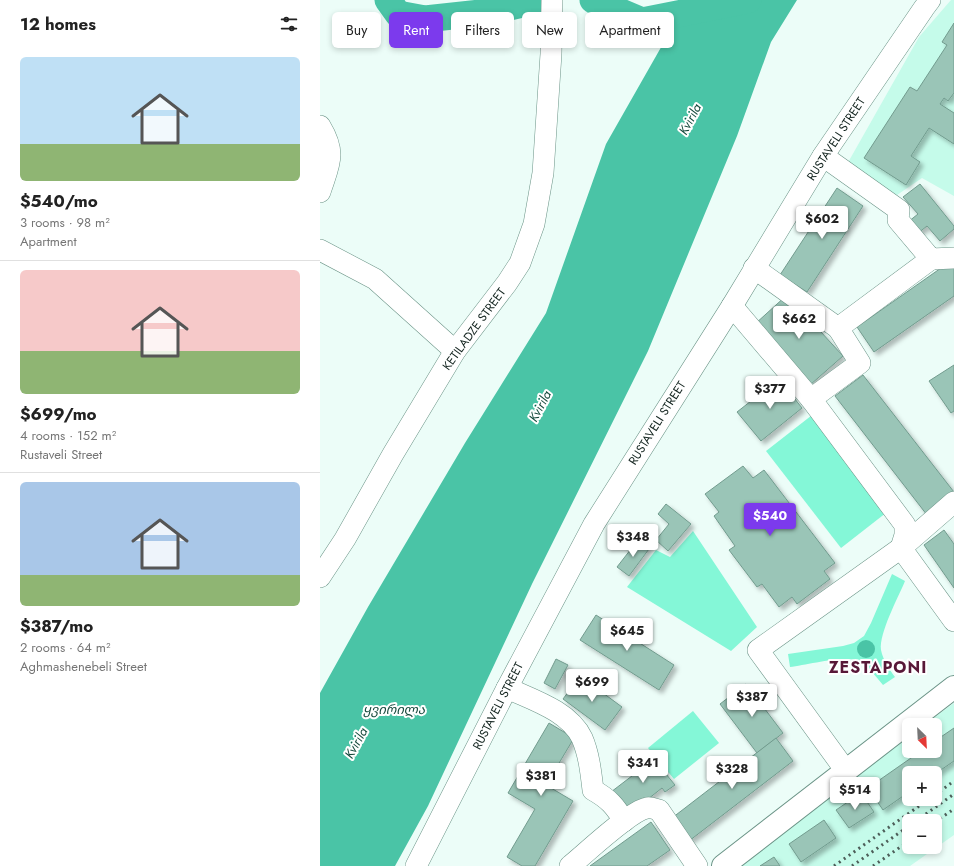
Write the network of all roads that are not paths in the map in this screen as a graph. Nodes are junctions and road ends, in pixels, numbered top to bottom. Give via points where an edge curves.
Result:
1 (552, 0) edge
2 (930, 0) edge
3 (320, 126) edge
4 (823, 156) junction
5 (320, 192) edge
6 (320, 250) edge
7 (954, 258) edge
8 (932, 259) junction
9 (754, 268) junction
10 (732, 306) junction
11 (838, 328) junction
12 (455, 351) junction
13 (811, 399) junction
14 (954, 502) edge
15 (901, 548) junction
16 (320, 577) edge
17 (954, 621) edge
18 (954, 687) edge
19 (507, 688) junction
20 (846, 771) junction
21 (624, 822) junction
22 (416, 866) edge
23 (570, 866) edge
24 (697, 866) edge
25 (723, 866) edge

1 - 12 street, KETILADZE STREET via 543,173 534,224 520,263 507,284
2 - 4 street, RUSTAVELI STREET
3 - 5 street via 331,152
4 - 8 street via 899,210 898,220
4 - 9 street, RUSTAVELI STREET
6 - 12 street via 375,279
7 - 8 street
8 - 11 street
9 - 10 street, RUSTAVELI STREET
9 - 11 street
10 - 13 street
10 - 19 street, RUSTAVELI STREET via 594,524
11 - 13 street via 860,363
12 - 16 street, KETILADZE STREET
13 - 15 street via 905,525
14 - 15 street
15 - 17 street
15 - 20 street via 758,650
18 - 20 main road
19 - 21 street via 550,708 577,729 587,754 593,790 615,807
19 - 22 street, RUSTAVELI STREET
20 - 25 main road
21 - 23 street
21 - 24 street via 647,808 659,810

